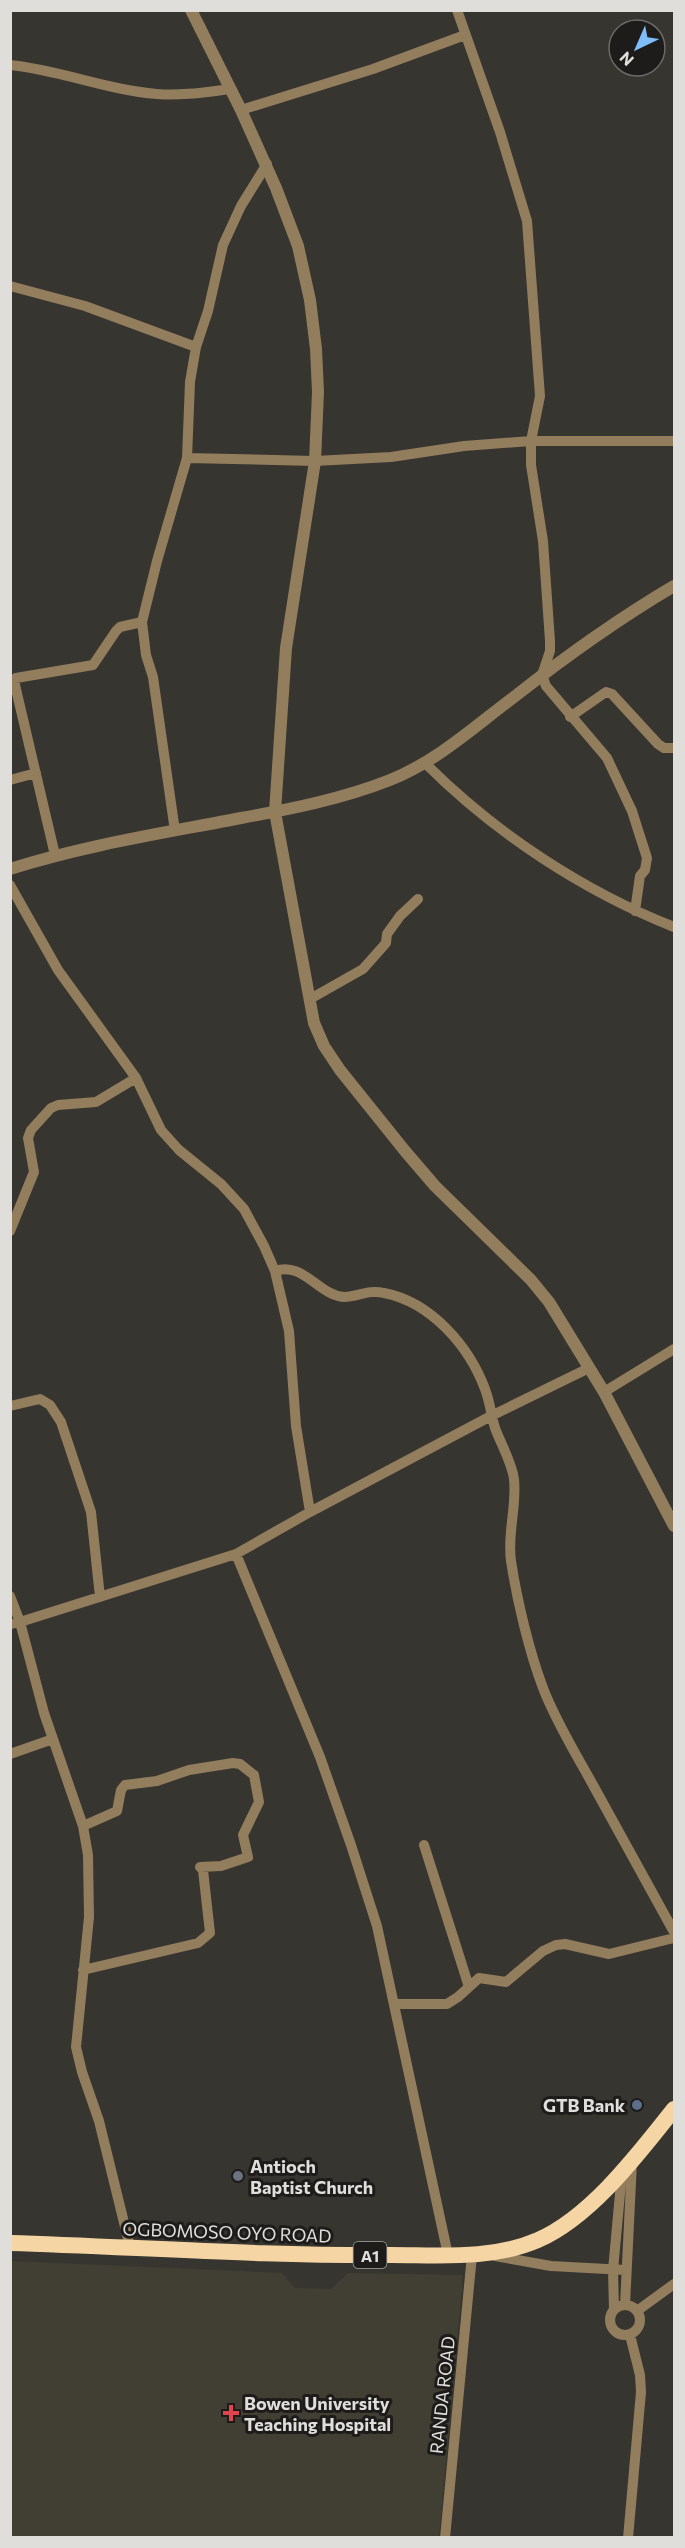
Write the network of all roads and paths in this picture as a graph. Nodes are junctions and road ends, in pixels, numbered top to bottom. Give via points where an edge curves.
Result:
1 (191, 10) edge
2 (457, 10) edge
3 (465, 35) junction
4 (10, 65) edge
5 (231, 89) junction
6 (242, 110) junction
7 (267, 165) junction
8 (10, 286) edge
9 (196, 347) junction
10 (531, 441) junction
11 (675, 441) edge
12 (188, 458) junction
13 (315, 461) junction
14 (675, 586) edge
15 (142, 622) junction
16 (542, 675) junction
17 (570, 717) junction
18 (675, 748) edge
19 (426, 764) junction
20 (36, 773) junction
21 (10, 780) edge
22 (275, 812) junction
23 (175, 831) junction
24 (55, 855) junction
25 (10, 869) edge
26 (10, 885) edge
27 (418, 899) dead end
28 (635, 911) junction
29 (675, 927) edge
30 (310, 999) junction
31 (136, 1078) junction
32 (10, 1231) edge
33 (275, 1271) junction
34 (675, 1349) edge
35 (589, 1368) junction
36 (604, 1392) junction
37 (10, 1406) edge
38 (491, 1416) junction
39 (310, 1512) junction
40 (675, 1526) edge
41 (236, 1554) junction
42 (10, 1596) edge
43 (100, 1598) junction
44 (15, 1623) edge
45 (53, 1739) junction
46 (10, 1754) edge
47 (83, 1826) junction
48 (424, 1845) dead end
49 (675, 1932) edge
50 (675, 1938) edge
51 (83, 1970) junction
52 (469, 1987) junction
53 (394, 2004) junction
54 (675, 2109) edge
55 (627, 2167) junction
56 (10, 2243) edge
57 (129, 2247) junction
58 (478, 2254) junction
59 (448, 2255) junction
60 (619, 2270) junction
61 (675, 2284) edge
62 (625, 2305) junction
63 (614, 2310) junction
64 (637, 2311) junction
65 (630, 2335) junction
66 (445, 2538) edge
67 (628, 2538) edge

1 - 5 street
2 - 3 street
3 - 6 street
3 - 10 street via 527,221 540,396
4 - 5 street via 47,69 156,94 190,95
5 - 6 street
6 - 7 street
7 - 9 street via 241,206 223,245
7 - 13 street via 298,246 310,300 317,381
8 - 9 street via 85,306
9 - 12 street via 190,382
10 - 11 street
10 - 13 street via 391,457
10 - 16 street via 550,641
12 - 13 street
12 - 15 street
13 - 22 street via 286,648
14 - 16 street
15 - 20 street via 120,627 93,665 16,678
15 - 23 street
16 - 17 street
16 - 19 street
17 - 18 street via 606,692 658,744
17 - 28 street via 607,758 632,811 647,858
19 - 22 street via 355,792
19 - 28 street via 513,839
20 - 21 street
20 - 24 street
22 - 23 street
22 - 30 street
23 - 24 street
24 - 25 street
26 - 31 street via 58,970
27 - 30 street via 400,916 387,934 386,943 363,969
28 - 29 street
30 - 35 street via 314,1023 340,1070 435,1186 531,1280
31 - 32 street via 96,1102 51,1108 31,1130 28,1138 34,1172
31 - 33 street via 162,1130 244,1209
33 - 38 street via 296,1271 342,1297 382,1292 432,1314 473,1363 487,1394
33 - 39 street via 289,1331 297,1438
34 - 36 street
35 - 36 street
35 - 38 street
36 - 40 street
37 - 43 street via 40,1399 50,1405 61,1422 91,1512
38 - 39 street
38 - 49 street via 514,1477 511,1559 543,1689
39 - 41 street
41 - 43 street
41 - 53 street via 320,1757 351,1845 377,1926
42 - 44 street
43 - 44 street
44 - 45 street
45 - 46 street
45 - 47 street
47 - 51 street via 88,1855 89,1917
47 - 51 street via 117,1811 121,1790 131,1783 157,1781 189,1770 233,1763 254,1775 259,1802 243,1835 248,1857 221,1866 200,1867 210,1933 198,1942
48 - 52 street
50 - 52 street via 609,1954 556,1945 506,1982 479,1978
51 - 57 street via 76,2048 99,2121
52 - 53 street via 447,2004
53 - 59 street
54 - 55 highway, OGBOMOSO OYO ROAD / A1
55 - 58 highway, OGBOMOSO OYO ROAD / A1 via 570,2220 539,2240
55 - 60 street
56 - 57 highway, OGBOMOSO OYO ROAD / A1
57 - 59 highway, OGBOMOSO OYO ROAD / A1 via 314,2256
58 - 59 highway, OGBOMOSO OYO ROAD / A1
58 - 60 street via 551,2266
58 - 66 street, RANDA ROAD
60 - 62 street
60 - 63 street
61 - 64 street
62 - 63 street
62 - 64 street
63 - 65 street via 610,2318 613,2331
64 - 65 street via 640,2325
65 - 67 street via 641,2392

